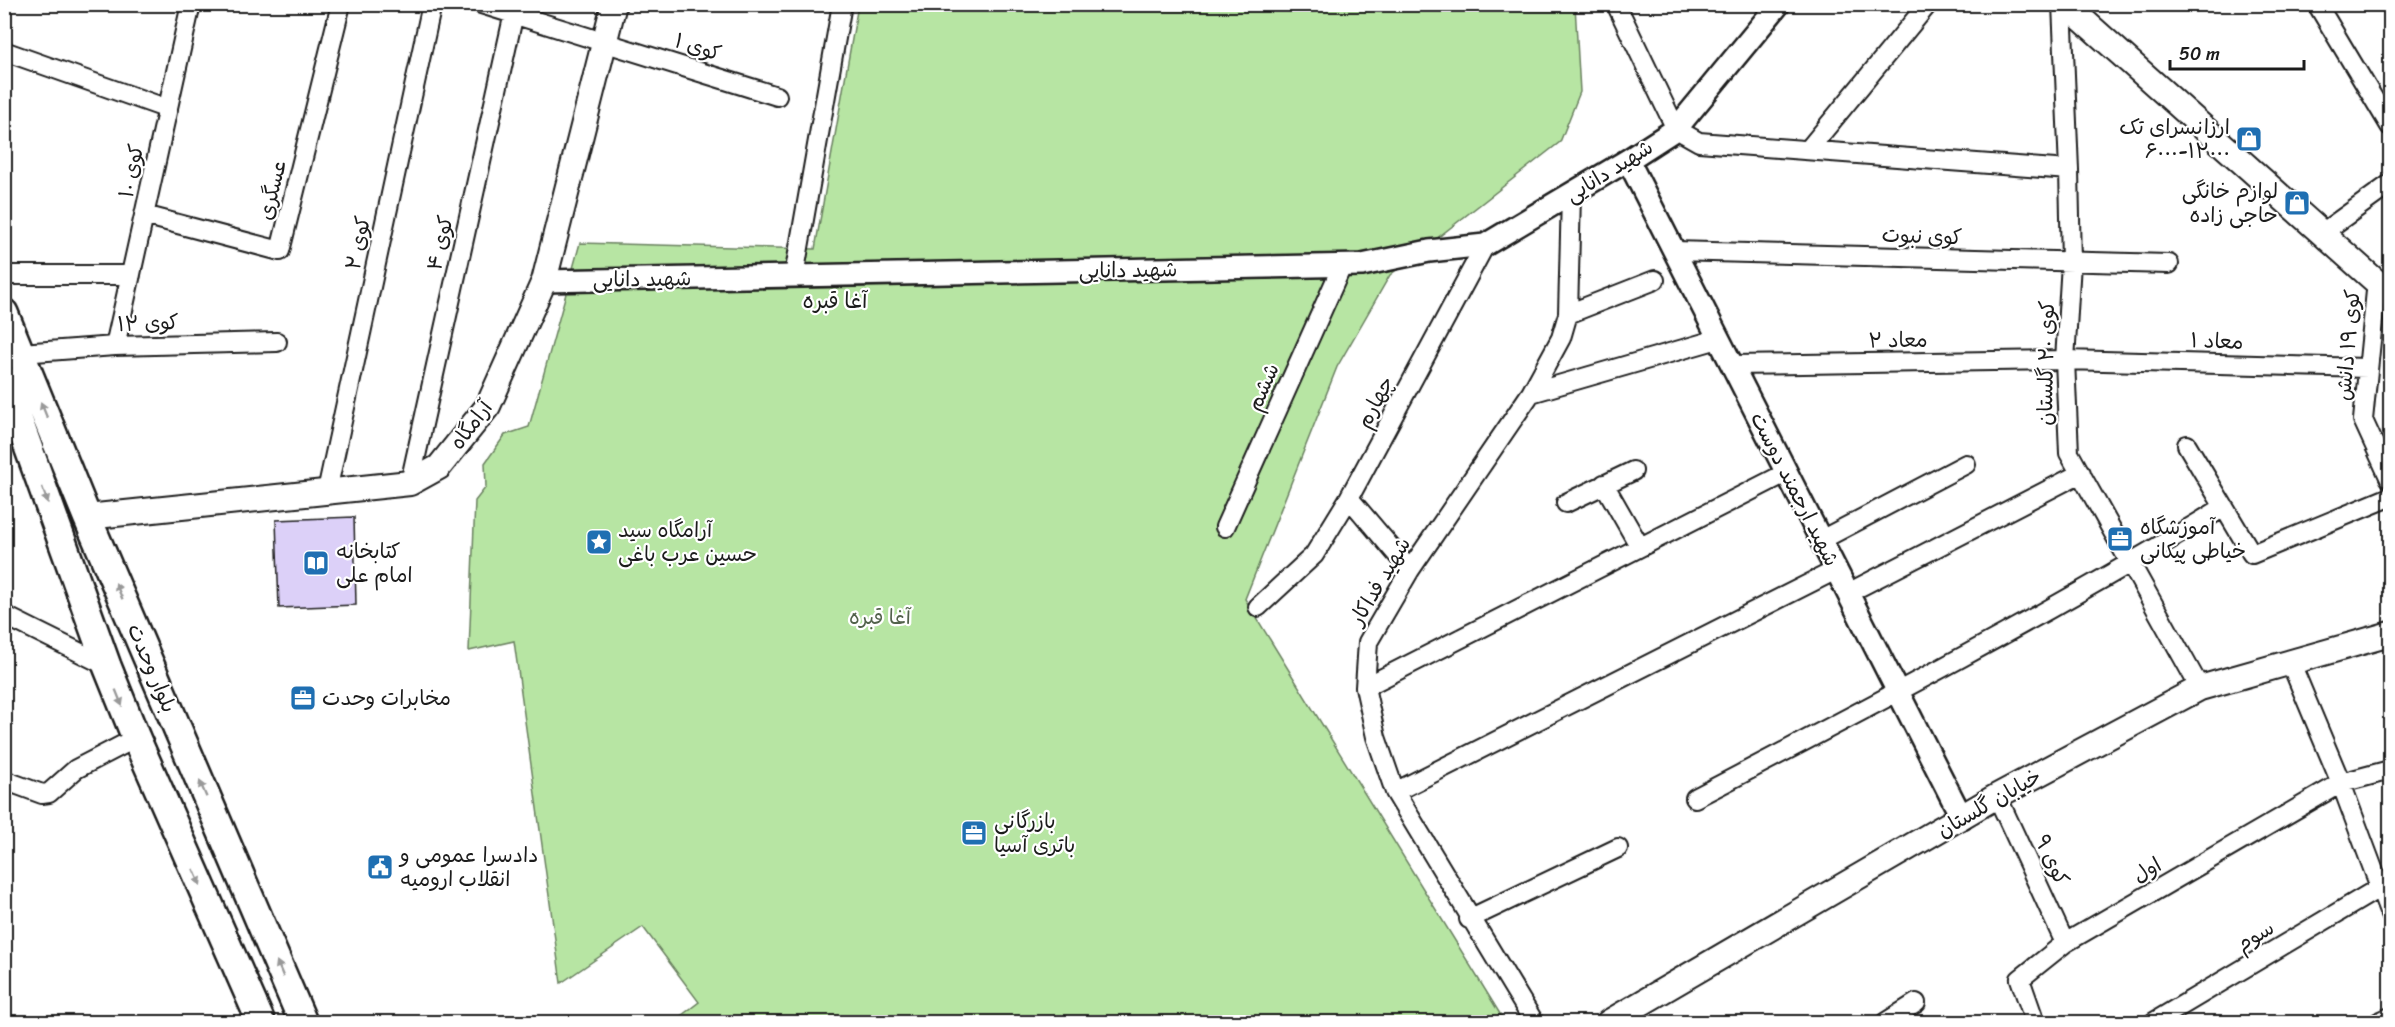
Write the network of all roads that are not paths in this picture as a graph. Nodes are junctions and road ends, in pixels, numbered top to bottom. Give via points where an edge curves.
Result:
1 (191, 4) edge
2 (341, 4) edge
3 (432, 4) edge
4 (482, 4) edge
5 (614, 4) edge
6 (842, 4) edge
7 (1616, 4) edge
8 (1779, 4) edge
9 (1928, 4) edge
10 (2063, 4) edge
11 (2317, 4) edge
12 (515, 9) edge
13 (604, 41) junction
14 (4, 51) edge
15 (777, 96) dead end
16 (168, 109) junction
17 (2391, 126) edge
18 (1676, 129) junction
19 (1808, 150) junction
20 (1628, 160) junction
21 (2069, 170) junction
22 (2391, 184) edge
23 (1571, 195) junction
24 (144, 215) junction
25 (2322, 233) junction
26 (1485, 245) junction
27 (1674, 251) junction
28 (2071, 263) junction
29 (2169, 264) dead end
30 (1342, 266) junction
31 (131, 275) junction
32 (4, 276) edge
33 (794, 276) junction
34 (1655, 280) dead end
35 (544, 281) junction
36 (2384, 288) edge
37 (4, 313) edge
38 (1568, 314) junction
39 (1718, 339) junction
40 (277, 342) dead end
41 (115, 346) junction
42 (21, 353) junction
43 (2065, 360) junction
44 (1732, 365) junction
45 (2368, 368) junction
46 (4, 380) edge
47 (1531, 393) junction
48 (2187, 445) dead end
49 (1966, 464) dead end
50 (1633, 471) dead end
51 (1786, 473) junction
52 (2081, 473) junction
53 (2391, 479) edge
54 (410, 483) junction
55 (1604, 484) junction
56 (327, 491) junction
57 (2391, 496) edge
58 (1349, 498) junction
59 (1566, 503) dead end
60 (2224, 507) junction
61 (87, 517) junction
62 (1225, 527) dead end
63 (1821, 540) junction
64 (1640, 547) junction
65 (2131, 564) junction
66 (1410, 570) junction
67 (1836, 570) junction
68 (1848, 593) junction
69 (1258, 607) dead end
70 (4, 615) edge
71 (2391, 634) edge
72 (2290, 661) junction
73 (107, 666) junction
74 (1365, 687) junction
75 (2200, 688) junction
76 (1898, 692) junction
77 (136, 738) junction
78 (2391, 770) edge
79 (4, 780) edge
80 (2341, 783) junction
81 (1395, 792) junction
82 (1997, 796) junction
83 (1695, 798) dead end
84 (1962, 818) junction
85 (1618, 848) dead end
86 (2385, 886) edge
87 (2391, 914) edge
88 (1469, 918) junction
89 (2065, 943) junction
90 (1916, 1003) dead end
91 (2391, 1017) edge
92 (261, 1023) edge
93 (303, 1023) edge
94 (1534, 1023) edge
95 (1609, 1023) edge
96 (1886, 1023) edge
97 (2035, 1023) edge
98 (2154, 1023) edge
99 (2379, 1023) edge

1 - 16 street, کوی ۱۰
2 - 24 street, عسگری via 280,251
3 - 56 street, کوی ۲
4 - 12 street, کوی ۱
5 - 13 main road, آرامگاه
6 - 33 street
7 - 18 street
8 - 18 street, شهید دانایی
9 - 19 street
10 - 21 street, کوی ۲۰ گلستان
10 - 25 main road
11 - 17 street
12 - 13 street, کوی ۱
12 - 54 street, کوی ۴
13 - 15 street, کوی ۱
13 - 35 main road, آرامگاه
14 - 16 street
16 - 24 street, کوی ۱۰
18 - 19 street via 1699,142
18 - 20 street, شهید دانایی
19 - 21 street
20 - 23 street, شهید دانایی
20 - 27 street, شهید ارجمند دوست
21 - 28 street, کوی ۲۰ گلستان
22 - 25 street
23 - 26 street, شهید دانایی
23 - 38 street, شهید فداکار
24 - 31 street, کوی ۱۰
25 - 36 main road
26 - 30 street, شهید دانایی
26 - 58 street, چهارم
27 - 28 street, کوی نبوت
27 - 39 street, شهید ارجمند دوست
28 - 29 street, کوی نبوت
28 - 43 street, کوی ۲۰ گلستان
30 - 33 street, شهید دانایی
30 - 62 street, ششم
31 - 32 street
31 - 41 street, کوی ۱۰
33 - 35 street, شهید دانایی
34 - 38 street
35 - 54 main road, آرامگاه via 488,406 439,467
36 - 45 street, کوی ۱۹ دانش
37 - 42 main road, بلوار وحدت
38 - 47 street, شهید فداکار via 1561,338
39 - 44 street, شهید ارجمند دوست
39 - 47 street
40 - 41 street, کوی ۱۲
41 - 42 street, کوی ۱۲
61 -> 42 main road, بلوار وحدت
43 - 44 street, معاد ۲
43 - 45 street, معاد ۱
43 - 52 street, کوی ۲۰ گلستان via 2069,453
44 - 51 street, شهید ارجمند دوست
45 - 53 street, کوی ۱۹ دانش via 2363,420
46 -> 73 main road, بلوار وحدت
47 - 66 street, شهید فداکار
48 - 60 street
49 - 63 street
50 - 55 street
51 - 63 street, شهید ارجمند دوست
51 - 64 street
52 - 65 street, کوی ۲۰ گلستان
52 - 68 street
54 - 56 main road, آرامگاه
55 - 59 street
55 - 64 street
56 - 61 main road, آرامگاه
57 - 60 street via 2252,554
58 - 66 street
58 - 69 street, چهارم via 1314,555
60 - 65 street
93 -> 61 main road, بلوار وحدت
63 - 67 street, شهید ارجمند دوست
64 - 74 street
65 - 75 street, کوی ۲۰ گلستان
65 - 76 street
66 - 74 street, شهید فداکار via 1368,642
67 - 68 street, شهید ارجمند دوست
67 - 81 street
68 - 76 street, شهید ارجمند دوست
70 - 73 street
71 - 72 main road, خیابان گلستان
72 - 75 main road, خیابان گلستان
72 - 80 street
73 -> 77 main road, بلوار وحدت
74 - 81 street, شهید فداکار via 1376,737
75 - 82 main road, خیابان گلستان
76 - 83 street
76 - 84 street, شهید ارجمند دوست
77 - 79 street via 76,769 49,793 42,795
77 -> 92 main road, بلوار وحدت
78 - 80 street, اول
80 - 86 street
80 - 89 street, اول
81 - 88 street, شهید فداکار
82 - 84 main road, خیابان گلستان
82 - 89 street, کوی ۹
84 - 95 main road, خیابان گلستان
85 - 88 street
86 - 87 street
86 - 98 street, سوم
88 - 94 street, شهید فداکار
89 - 97 street, اول via 2020,979
90 - 96 street
91 - 99 street

